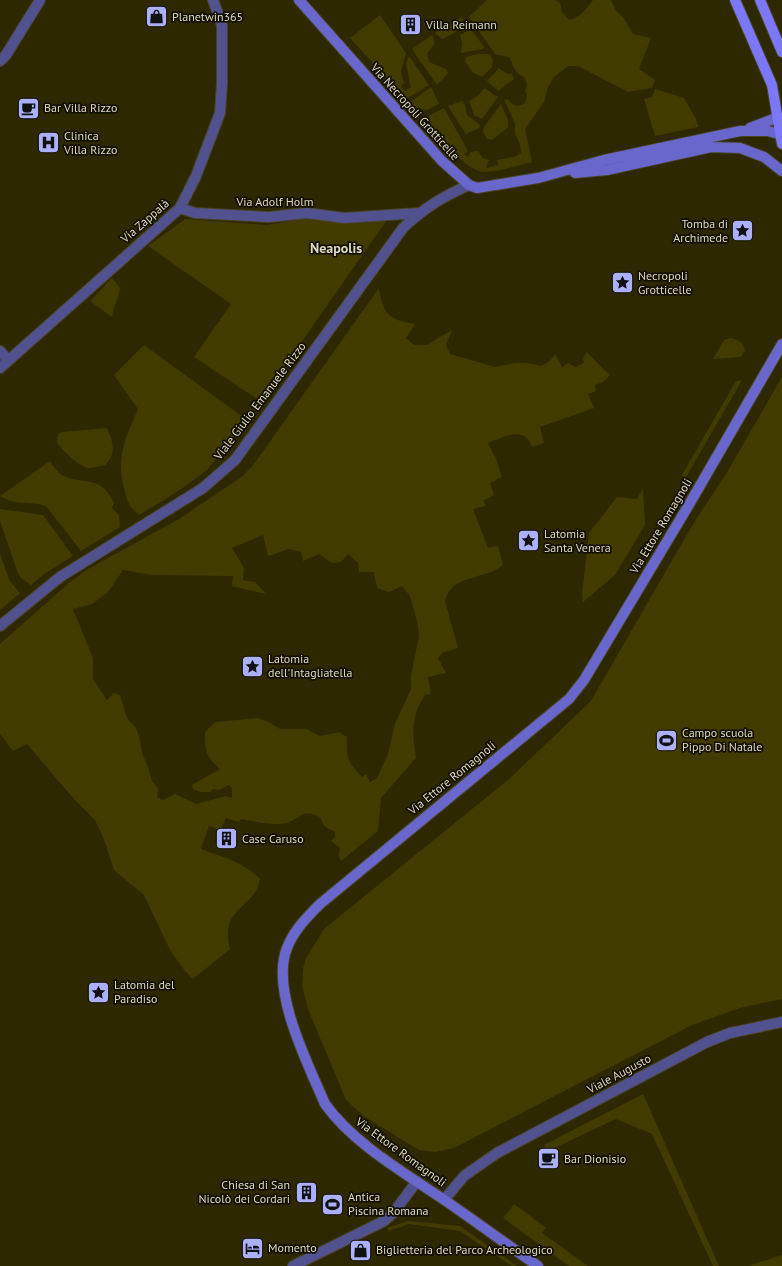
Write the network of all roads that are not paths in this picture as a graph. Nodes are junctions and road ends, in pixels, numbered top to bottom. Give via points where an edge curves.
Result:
1 (40, 0) edge
2 (213, 0) edge
3 (298, 0) edge
4 (735, 0) edge
5 (760, 0) edge
6 (782, 52) edge
7 (0, 61) edge
8 (776, 118) junction
9 (740, 131) junction
10 (781, 137) edge
11 (782, 170) edge
12 (538, 178) junction
13 (469, 186) junction
14 (180, 208) junction
15 (419, 213) junction
16 (782, 344) edge
17 (0, 351) edge
18 (8, 360) junction
19 (0, 368) edge
20 (0, 626) edge
21 (782, 1022) edge
22 (417, 1181) junction
23 (444, 1200) junction
24 (293, 1266) edge
25 (538, 1266) edge

1 - 7 street
2 - 14 street, Via Zappalà via 222,25 220,113 196,176
3 - 13 main road, Via Necropoli Grotticelle via 442,161
4 - 8 main road via 772,85
5 - 6 main road
8 - 9 main road
8 - 10 main road
9 - 10 main road via 768,131
9 - 12 main road via 604,160
11 - 12 main road via 764,157 740,148 711,147 607,170
12 - 13 main road via 477,188
13 - 15 street, Viale Giulio Emanuele Rizzo via 443,197
14 - 15 street, Via Adolf Holm via 195,213 269,217 307,213 344,218
14 - 18 street, Via Zappalà
15 - 20 street, Viale Giulio Emanuele Rizzo via 403,228 236,460 203,488 60,577
16 - 22 main road, Via Ettore Romagnoli via 584,680 572,694 320,904 294,934 287,948 282,966 283,985 290,1016 325,1104 342,1125
17 - 18 street
18 - 19 street, Via Zappalà
21 - 23 street, Viale Augusto via 730,1033 707,1042 497,1153 464,1176
22 - 23 main road, Via Ettore Romagnoli
22 - 24 street via 384,1221
23 - 25 main road, Via Ettore Romagnoli

